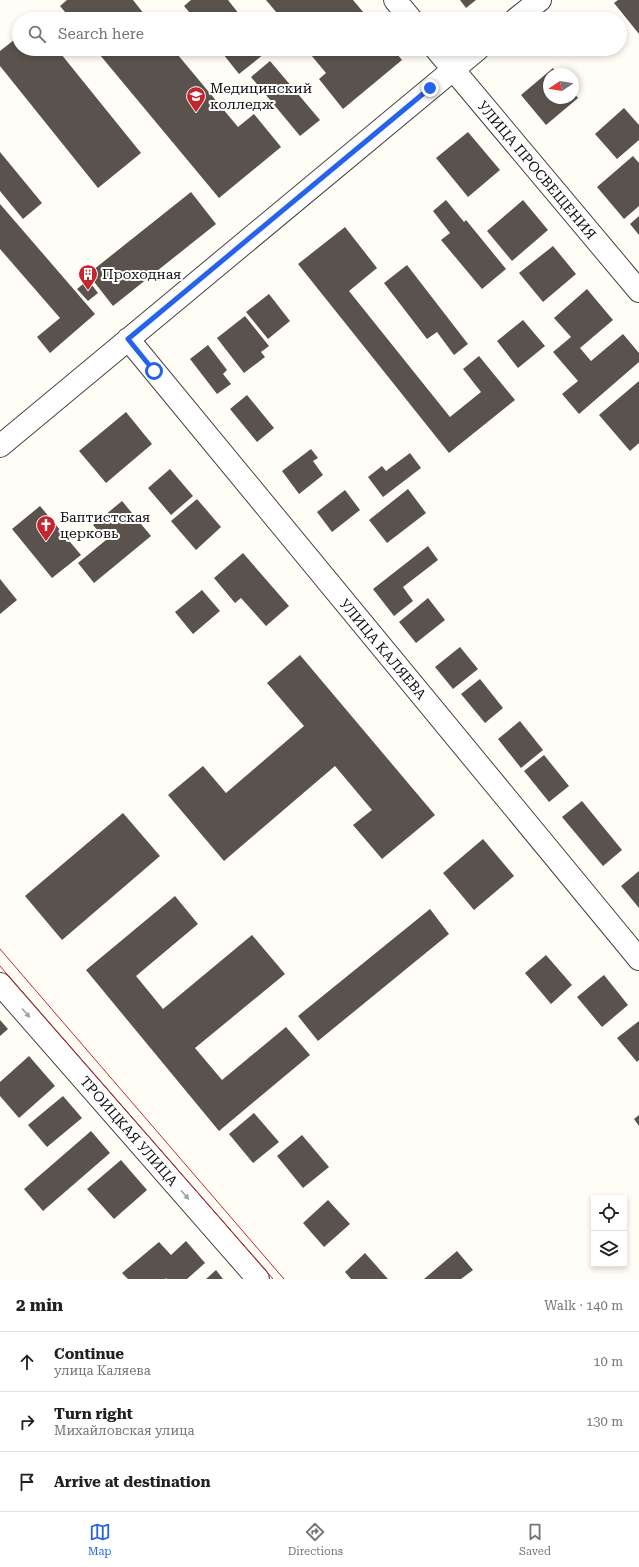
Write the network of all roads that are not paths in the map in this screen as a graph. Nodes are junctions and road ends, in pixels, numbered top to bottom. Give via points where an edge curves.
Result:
1 (395, 0) edge
2 (540, 0) edge
3 (405, 12) edge
4 (525, 12) edge
5 (442, 56) edge
6 (469, 56) edge
7 (453, 69) junction
8 (639, 291) edge
9 (128, 339) junction
10 (0, 446) edge
11 (639, 959) edge
12 (0, 984) edge
13 (258, 1279) edge

1 - 3 street
2 - 4 street
5 - 7 street, УЛИЦА ПРОСВЕЩЕНИЯ
6 - 7 street
7 - 8 street, УЛИЦА ПРОСВЕЩЕНИЯ
7 - 9 street
9 - 10 street
9 - 11 street, УЛИЦА КАЛЯЕВА
12 -> 13 street, ТРОИЦКАЯ УЛИЦА

